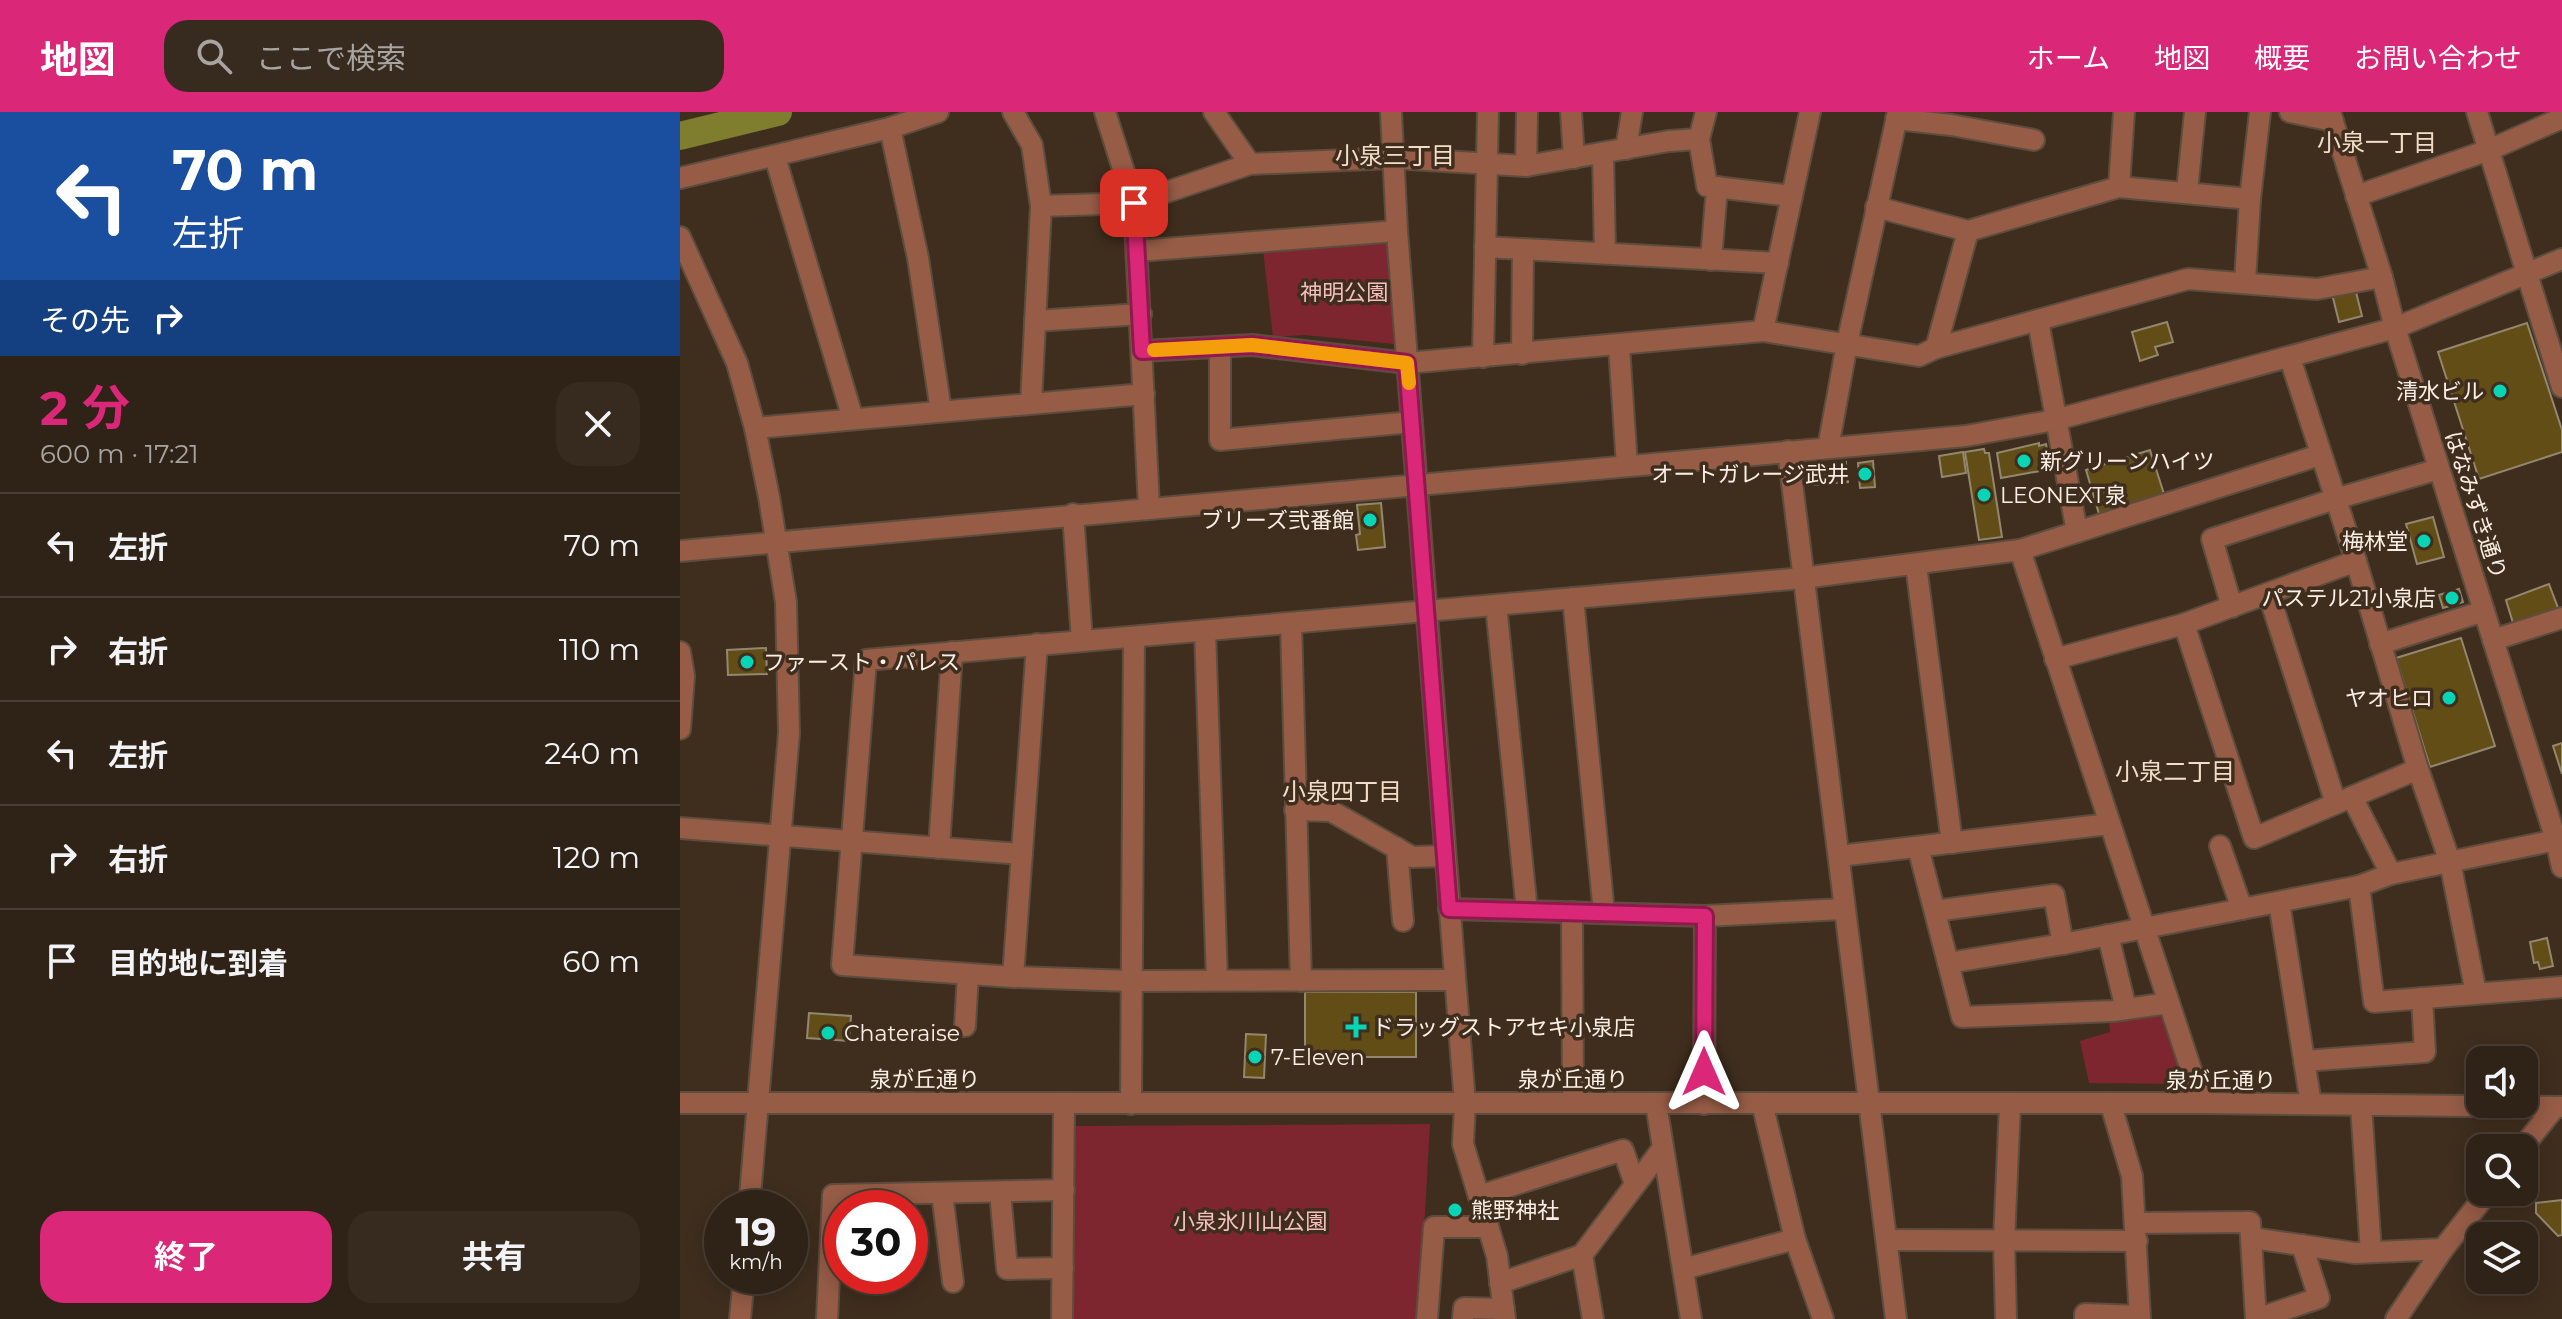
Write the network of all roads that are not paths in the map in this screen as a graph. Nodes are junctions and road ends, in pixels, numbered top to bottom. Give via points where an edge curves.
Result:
1 (938, 112) edge
2 (1013, 112) edge
3 (1105, 112) edge
4 (1214, 112) edge
5 (1391, 112) edge
6 (1488, 112) edge
7 (1527, 112) edge
8 (1571, 112) edge
9 (1632, 112) edge
10 (1706, 112) edge
11 (1810, 112) edge
12 (2124, 112) edge
13 (2195, 112) edge
14 (2260, 112) edge
15 (2290, 112) edge
16 (2477, 112) edge
17 (1897, 116) edge
18 (2331, 116) edge
19 (2562, 118) edge
20 (890, 128) junction
21 (1699, 139) junction
22 (2034, 140) dead end
23 (1626, 149) junction
24 (2489, 150) junction
25 (1603, 153) junction
26 (775, 157) junction
27 (1393, 158) junction
28 (1574, 158) junction
29 (1487, 163) junction
30 (1250, 164) junction
31 (1526, 166) junction
32 (680, 178) edge
33 (1717, 187) junction
34 (2119, 187) junction
35 (2187, 191) junction
36 (1792, 196) junction
37 (2356, 196) junction
38 (2250, 199) junction
39 (1134, 203) junction
40 (1041, 206) junction
41 (1876, 207) junction
42 (1397, 231) junction
43 (1968, 231) junction
44 (680, 237) edge
45 (1485, 247) junction
46 (1523, 249) junction
47 (1138, 251) junction
48 (1605, 253) junction
49 (2562, 259) edge
50 (1711, 260) junction
51 (1778, 263) junction
52 (2526, 273) junction
53 (2382, 277) junction
54 (2245, 282) junction
55 (1141, 314) junction
56 (1035, 321) junction
57 (2038, 321) junction
58 (2395, 328) junction
59 (1763, 331) junction
60 (1847, 344) junction
61 (1619, 346) junction
62 (1220, 347) junction
63 (1936, 348) junction
64 (1142, 351) junction
65 (1522, 354) junction
66 (1483, 357) junction
67 (2290, 358) junction
68 (1407, 363) junction
69 (2562, 387) edge
70 (1144, 394) junction
71 (1031, 403) junction
72 (941, 411) junction
73 (853, 419) junction
74 (2055, 420) junction
75 (1412, 422) junction
76 (755, 428) junction
77 (1828, 448) junction
78 (1788, 451) junction
79 (2320, 455) junction
80 (1627, 466) junction
81 (2439, 469) junction
82 (1416, 483) junction
83 (2335, 499) junction
84 (1149, 507) junction
85 (1073, 514) junction
86 (2077, 532) junction
87 (777, 542) junction
88 (2020, 550) junction
89 (680, 551) edge
90 (2356, 561) junction
91 (1916, 565) junction
92 (1803, 578) junction
93 (2269, 595) junction
94 (1573, 598) junction
95 (1496, 605) junction
96 (2232, 607) junction
97 (1426, 611) junction
98 (2484, 611) junction
99 (2562, 618) edge
100 (1291, 623) junction
101 (2184, 624) junction
102 (1205, 631) junction
103 (1134, 637) junction
104 (1082, 640) junction
105 (2493, 640) junction
106 (1037, 644) junction
107 (2380, 644) junction
108 (680, 652) edge
109 (952, 652) junction
110 (2055, 659) junction
111 (680, 729) edge
112 (2418, 769) junction
113 (2343, 799) junction
114 (1295, 810) junction
115 (2109, 824) junction
116 (680, 828) edge
117 (779, 836) junction
118 (2556, 840) junction
119 (851, 842) junction
120 (1952, 843) junction
121 (2220, 846) dead end
122 (1918, 847) junction
123 (939, 848) junction
124 (1397, 848) junction
125 (1022, 854) junction
126 (1445, 856) junction
127 (1839, 856) junction
128 (2450, 862) junction
129 (2562, 867) edge
130 (2391, 874) junction
131 (2359, 886) junction
132 (2279, 902) junction
133 (1449, 909) junction
134 (1844, 909) junction
135 (2242, 909) junction
136 (1527, 911) junction
137 (1935, 911) junction
138 (1572, 912) junction
139 (1604, 913) junction
140 (1705, 916) junction
141 (1403, 921) dead end
142 (2143, 928) junction
143 (2108, 935) junction
144 (2063, 944) junction
145 (1948, 963) junction
146 (968, 974) junction
147 (1013, 977) junction
148 (1217, 980) junction
149 (1455, 980) junction
150 (1131, 981) junction
151 (1301, 981) junction
152 (2562, 987) edge
153 (2476, 993) junction
154 (2422, 998) junction
155 (2169, 1003) junction
156 (2126, 1009) junction
157 (965, 1026) dead end
158 (2304, 1061) junction
159 (680, 1103) edge
160 (758, 1103) junction
161 (1064, 1103) junction
162 (1573, 1103) junction
163 (1762, 1103) junction
164 (1870, 1103) junction
165 (2202, 1103) junction
166 (1131, 1104) junction
167 (1465, 1104) junction
168 (1656, 1104) junction
169 (1704, 1104) junction
170 (2010, 1104) junction
171 (2311, 1104) junction
172 (2111, 1105) junction
173 (2361, 1105) junction
174 (2558, 1107) edge
175 (2534, 1134) edge
176 (1663, 1148) junction
177 (1635, 1184) junction
178 (751, 1190) edge
179 (1064, 1190) junction
180 (1000, 1192) junction
181 (942, 1193) junction
182 (1479, 1196) junction
183 (2477, 1206) edge
184 (1488, 1227) junction
185 (2137, 1232) junction
186 (2252, 1238) junction
187 (1795, 1239) junction
188 (1887, 1240) junction
189 (2004, 1241) junction
190 (2302, 1245) junction
191 (2443, 1249) junction
192 (2371, 1252) junction
193 (1582, 1255) junction
194 (1063, 1268) junction
195 (1683, 1269) junction
196 (953, 1282) dead end
197 (1500, 1283) junction
198 (742, 1294) edge
199 (1504, 1314) edge
200 (2140, 1318) edge
201 (740, 1319) edge
202 (827, 1319) edge
203 (1062, 1319) edge
204 (1427, 1319) edge
205 (1463, 1319) edge
206 (1593, 1319) edge
207 (1691, 1319) edge
208 (1823, 1319) edge
209 (1896, 1319) edge
210 (2006, 1319) edge
211 (2085, 1319) edge
212 (2396, 1319) edge

1 - 20 street
2 - 40 street via 1032,145
3 - 39 street
4 - 30 street
5 - 27 street
6 - 29 street
7 - 31 street
8 - 28 street
9 - 23 street
10 - 21 street
11 - 36 street
12 - 34 street
13 - 35 street
14 - 38 street
15 - 18 street
16 - 24 street
17 - 22 street
17 - 41 street
18 - 37 street, はなみずき通り
19 - 24 street
20 - 26 street
20 - 72 street via 918,258
21 - 23 street
21 - 33 street via 1707,186
23 - 25 street
24 - 37 street
24 - 52 street
25 - 28 street
25 - 48 street
26 - 32 street
26 - 73 street
27 - 29 street
27 - 30 street
27 - 42 street
28 - 31 street
29 - 31 street
29 - 45 street
30 - 39 street
33 - 36 street
33 - 50 street
34 - 35 street
34 - 43 street
35 - 38 street
36 - 51 street
37 - 53 street, はなみずき通り
38 - 54 street
39 - 40 street
39 - 47 street
40 - 56 street
41 - 43 street
41 - 60 street
42 - 47 street
42 - 68 street
43 - 63 street
44 - 76 street via 737,363
45 - 46 street
45 - 66 street
46 - 48 street
46 - 65 street
47 - 55 street
48 - 50 street
49 - 52 street
50 - 51 street
51 - 59 street
52 - 58 street
52 - 69 street
53 - 54 street via 2317,289
53 - 58 street, はなみずき通り
54 - 57 street via 2188,279
55 - 56 street
55 - 64 street
56 - 71 street
57 - 63 street
57 - 74 street
58 - 67 street
58 - 81 street, はなみずき通り
59 - 60 street
59 - 61 street
60 - 63 street via 1919,356
60 - 77 street
61 - 65 street
61 - 80 street
62 - 64 street
62 - 68 street via 1252,345
62 - 75 street via 1220,440
64 - 70 street
65 - 66 street
66 - 68 street
67 - 74 street
67 - 79 street
68 - 75 street
70 - 71 street
70 - 84 street
71 - 72 street
72 - 73 street
73 - 76 street
74 - 77 street via 1966,436
74 - 86 street
75 - 82 street
76 - 87 street
77 - 78 street
78 - 80 street
78 - 92 street
79 - 83 street
79 - 86 street
80 - 82 street
81 - 83 street
81 - 98 street, はなみずき通り
82 - 84 street
82 - 97 street
83 - 90 street
83 - 96 street via 2212,539
84 - 85 street
85 - 87 street
85 - 104 street
86 - 88 street
87 - 89 street
87 - 117 street via 786,602 789,733
88 - 91 street
88 - 110 street
90 - 93 street
90 - 107 street
91 - 92 street
91 - 120 street
92 - 94 street
92 - 127 street
93 - 96 street
93 - 113 street
94 - 95 street
94 - 139 street
95 - 97 street
95 - 136 street
96 - 101 street
97 - 100 street
97 - 126 street
98 - 105 street, はなみずき通り
98 - 107 street
99 - 105 street
100 - 102 street
100 - 114 street
101 - 110 street
101 - 113 street via 2254,838
102 - 103 street
102 - 148 street
103 - 104 street
103 - 150 street
104 - 106 street
105 - 118 street, はなみずき通り
106 - 109 street
106 - 125 street
107 - 112 street
108 - 111 street
109 - 119 street via 866,660
109 - 123 street
110 - 115 street
112 - 113 street
112 - 128 street
113 - 130 street
114 - 124 street via 1331,811
114 - 151 street
115 - 120 street
115 - 142 street
116 - 117 street
117 - 119 street
117 - 160 street
118 - 128 street
118 - 129 street, はなみずき通り
119 - 123 street
119 - 146 street via 842,965
120 - 122 street
121 - 135 street
122 - 127 street
122 - 137 street
123 - 125 street
124 - 126 street via 1412,857
124 - 141 street
125 - 147 street
126 - 133 street
127 - 134 street
128 - 130 street
128 - 153 street
130 - 131 street
131 - 132 street
131 - 154 street via 2374,1002
132 - 135 street
132 - 158 street
133 - 136 street
133 - 149 street
134 - 140 street
134 - 164 street
135 - 142 street
136 - 138 street
137 - 144 street via 2054,895
137 - 145 street
138 - 139 street
138 - 162 street
139 - 140 street
140 - 169 street
142 - 143 street
142 - 155 street
143 - 144 street
143 - 156 street
144 - 145 street
145 - 156 street via 1962,1017
146 - 147 street
146 - 157 street
147 - 150 street
148 - 150 street
148 - 151 street
149 - 151 street
149 - 167 street
150 - 166 street
152 - 153 street
153 - 154 street
154 - 158 street via 2425,1052
155 - 156 street
155 - 165 street
158 - 171 street
159 - 160 street, 泉が丘通り
160 - 161 street, 泉が丘通り
160 - 178 street
161 - 166 street, 泉が丘通り
161 - 179 street
162 - 167 street, 泉が丘通り
162 - 168 street, 泉が丘通り
163 - 164 street, 泉が丘通り
163 - 169 street, 泉が丘通り
163 - 187 street
164 - 170 street, 泉が丘通り
164 - 188 street
165 - 171 street, 泉が丘通り
165 - 172 street, 泉が丘通り
166 - 167 street, 泉が丘通り
167 - 182 street via 1463,1144
168 - 169 street, 泉が丘通り
168 - 176 street
170 - 172 street, 泉が丘通り
170 - 189 street
171 - 173 street, 泉が丘通り
172 - 185 street via 2132,1176
173 - 174 street, 泉が丘通り
173 - 192 street
174 - 175 street
176 - 177 street
176 - 195 street
177 - 182 street via 1623,1150
177 - 193 street
179 - 180 street
179 - 194 street
180 - 181 street
180 - 194 street via 1007,1269
181 - 196 street
181 - 202 street via 833,1195
182 - 184 street
183 - 191 street
184 - 197 street
184 - 204 street via 1434,1227
185 - 186 street via 2250,1222
185 - 189 street
185 - 200 street
186 - 190 street
186 - 190 street via 2256,1319 2319,1298
187 - 195 street
187 - 208 street
188 - 189 street
188 - 209 street
189 - 210 street
190 - 192 street
191 - 192 street
191 - 212 street
193 - 197 street
193 - 206 street
194 - 203 street
195 - 207 street
197 - 199 street
198 - 201 street
199 - 205 street via 1464,1308
200 - 211 street via 2085,1314

